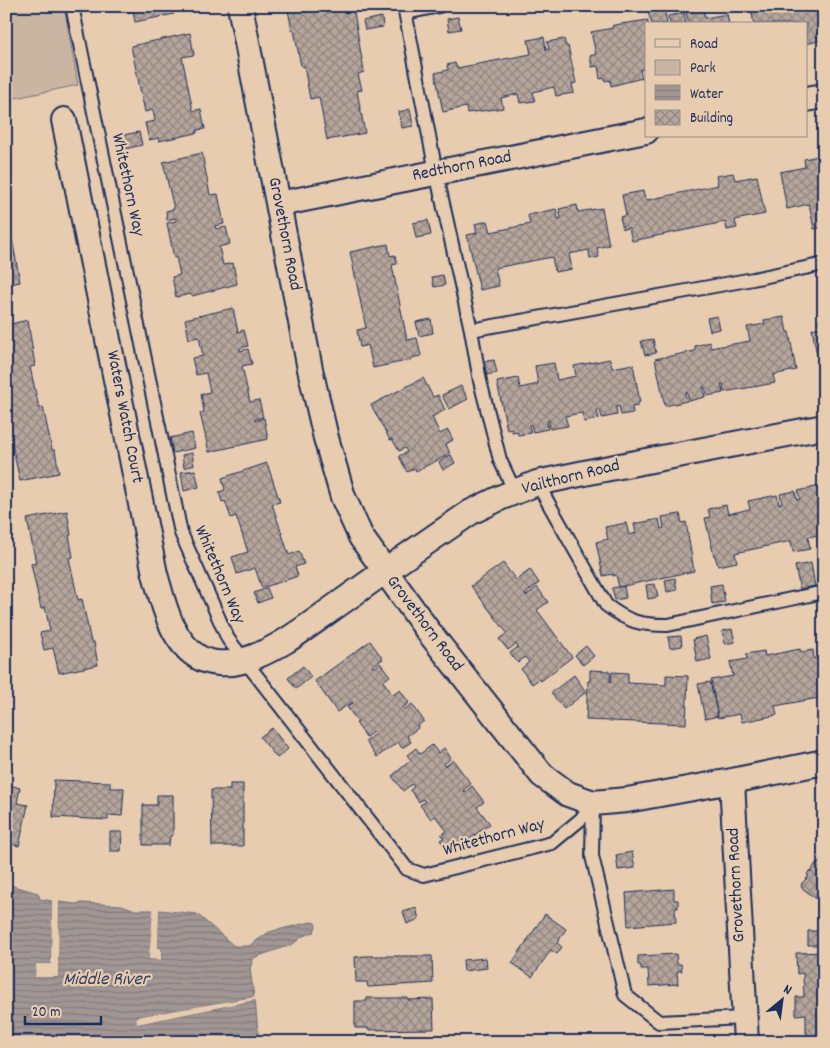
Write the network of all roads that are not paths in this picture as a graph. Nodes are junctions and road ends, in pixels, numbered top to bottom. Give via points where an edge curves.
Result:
1 (72, 6) edge
2 (240, 6) edge
3 (439, 6) edge
4 (405, 10) edge
5 (824, 96) edge
6 (808, 99) edge
7 (64, 120) dead end
8 (645, 130) edge
9 (436, 172) junction
10 (278, 204) junction
11 (824, 264) edge
12 (471, 330) junction
13 (824, 427) edge
14 (537, 483) junction
15 (515, 492) junction
16 (384, 572) junction
17 (824, 592) edge
18 (244, 661) junction
19 (824, 762) edge
20 (732, 782) junction
21 (593, 803) junction
22 (744, 1018) junction
23 (746, 1042) edge

1 - 18 lane, Whitethorn Way via 180,534 228,639
2 - 10 street, Grovethorn Road
3 - 4 lane
4 - 9 lane
5 - 6 street
7 - 18 street, Waters Watch Court via 161,594 175,633 198,657 217,663
8 - 9 street, Redthorn Road
9 - 10 street, Redthorn Road
9 - 12 lane
10 - 16 street, Grovethorn Road via 326,438 351,517
11 - 12 lane
12 - 15 lane via 500,460
13 - 14 street, Vailthorn Road
14 - 15 street, Vailthorn Road
14 - 17 lane via 606,605 620,616 644,625 668,625
15 - 16 street, Vailthorn Road via 471,512
16 - 18 street, Vailthorn Road via 282,644
16 - 21 street, Grovethorn Road via 542,776 568,794
18 - 21 lane, Whitethorn Way via 407,869 424,875 552,844 581,819
19 - 20 street
20 - 21 street, Grovethorn Road
20 - 22 street, Grovethorn Road
21 - 22 lane via 592,856 625,995 659,1022
22 - 23 street, Grovethorn Road

